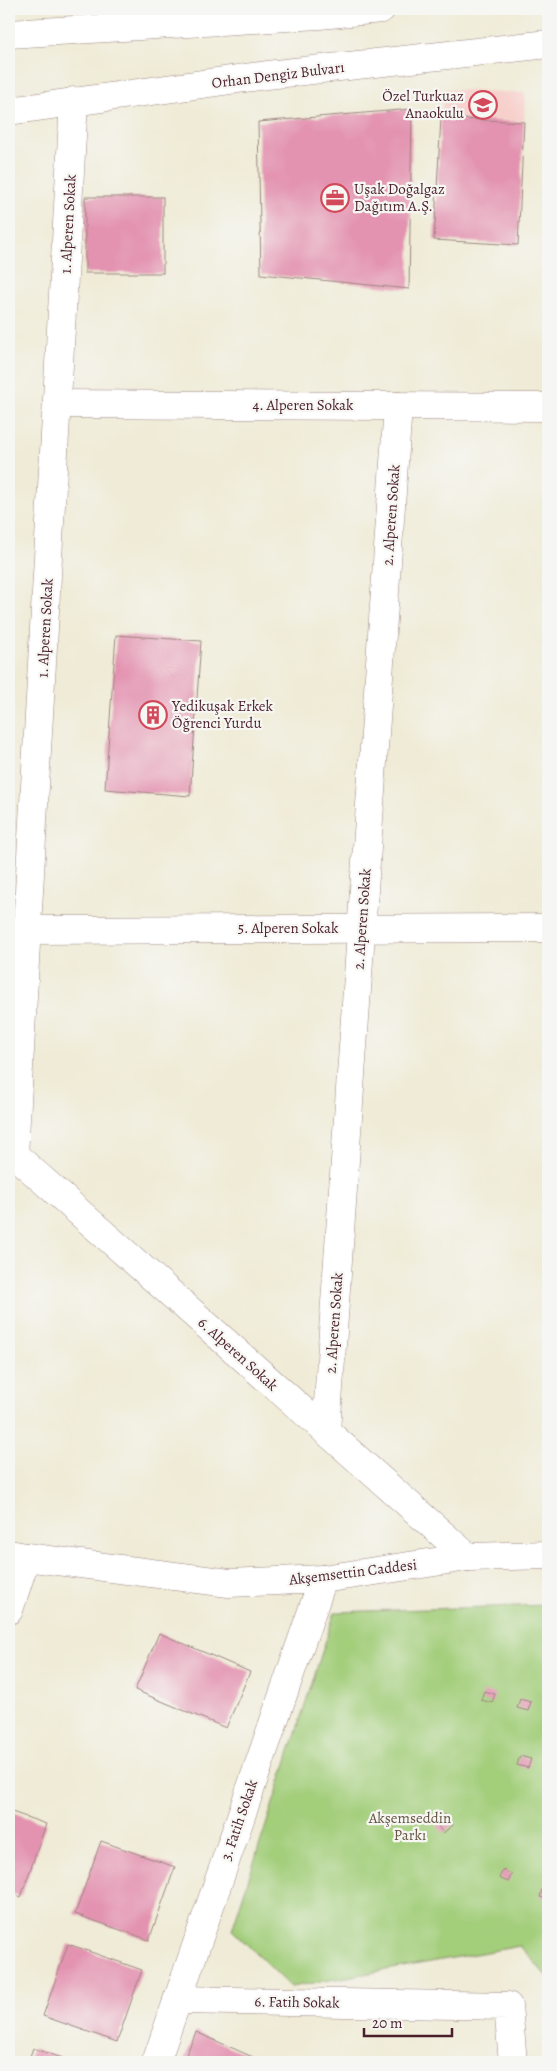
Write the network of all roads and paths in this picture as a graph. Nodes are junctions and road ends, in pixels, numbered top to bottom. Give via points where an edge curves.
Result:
1 (381, 9) edge
2 (9, 34) edge
3 (548, 44) edge
4 (74, 102) junction
5 (9, 111) edge
6 (58, 404) junction
7 (398, 406) junction
8 (548, 406) edge
9 (362, 928) junction
10 (548, 928) edge
11 (27, 930) junction
12 (12, 1153) edge
13 (326, 1431) junction
14 (548, 1555) edge
15 (18, 1556) edge
16 (468, 1557) junction
17 (322, 1578) junction
18 (9, 1610) edge
19 (177, 2000) junction
20 (156, 2062) edge
21 (513, 2062) edge

1 - 2 street
3 - 4 street, Orhan Dengiz Bulvarı via 267,75
4 - 5 street, Orhan Dengiz Bulvarı
4 - 6 street, 1. Alperen Sokak
6 - 7 street, 4. Alperen Sokak
6 - 11 street, 1. Alperen Sokak
7 - 8 street, 4. Alperen Sokak
7 - 9 street, 2. Alperen Sokak
9 - 10 street, 5. Alperen Sokak
9 - 11 street, 5. Alperen Sokak
9 - 13 street, 2. Alperen Sokak
11 - 12 street, 1. Alperen Sokak
12 - 13 street, 6. Alperen Sokak
13 - 16 street, 6. Alperen Sokak
14 - 16 street, Akşemsettin Caddesi
15 - 17 street, Akşemsettin Caddesi via 230,1582
15 - 18 street
16 - 17 street, Akşemsettin Caddesi
17 - 19 street, 3. Fatih Sokak
19 - 20 street, 3. Fatih Sokak
19 - 21 street, 6. Fatih Sokak via 508,2006

